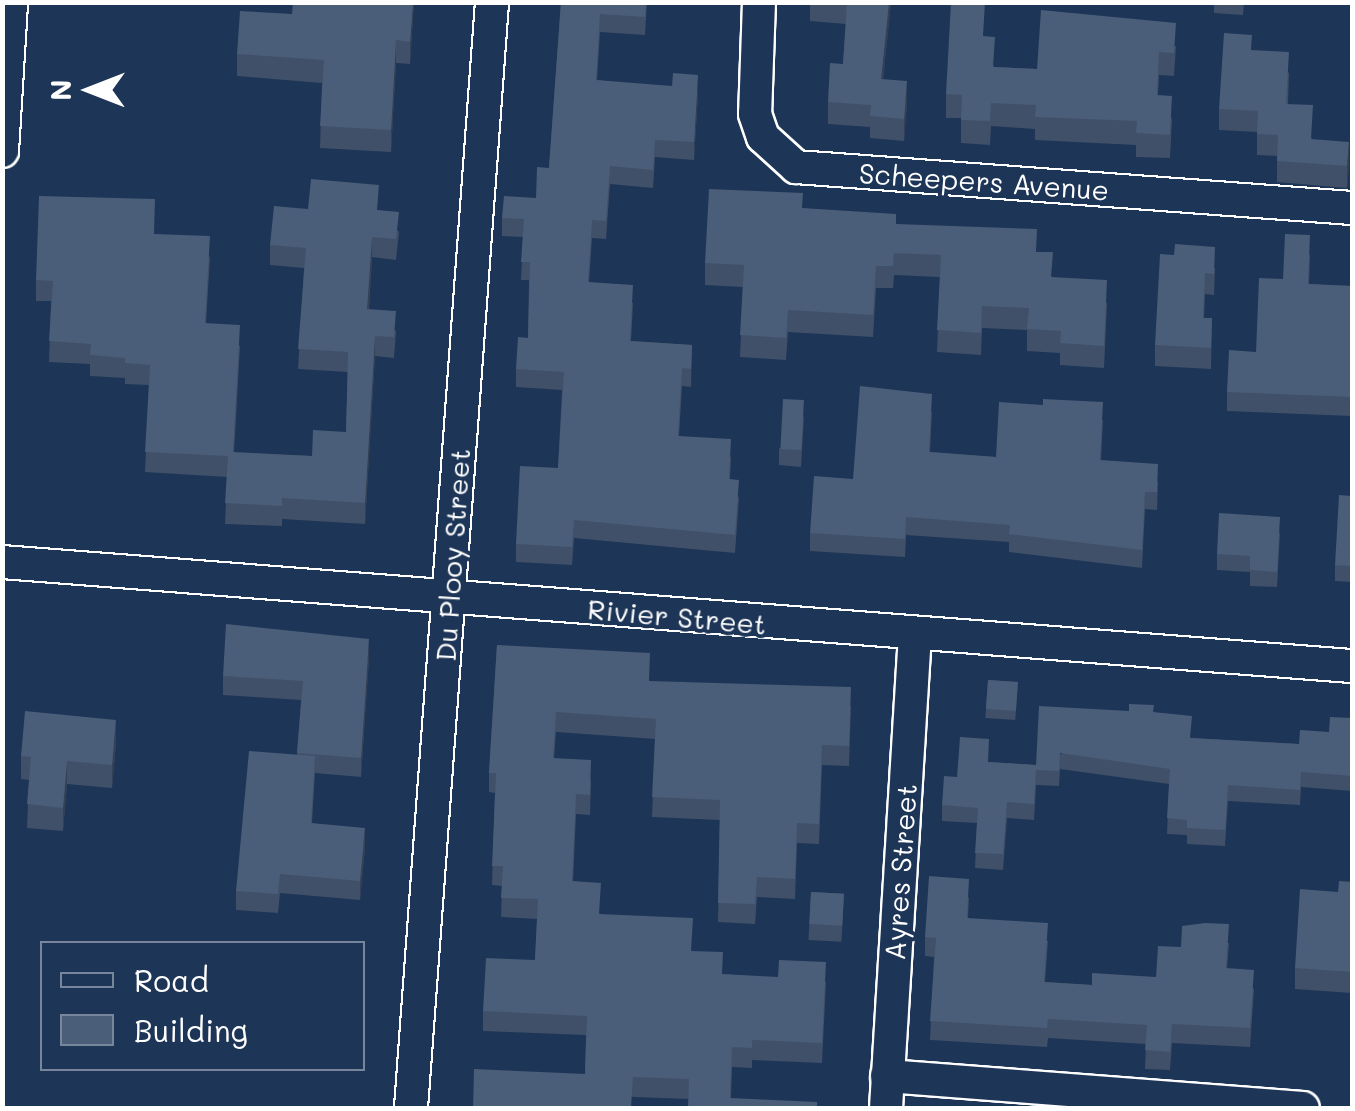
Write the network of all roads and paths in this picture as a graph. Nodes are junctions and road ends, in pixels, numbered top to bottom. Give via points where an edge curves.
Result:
1 (11, 2) edge
2 (492, 2) edge
3 (759, 2) edge
4 (2, 151) edge
5 (1352, 208) edge
6 (2, 562) edge
7 (448, 598) junction
8 (915, 635) junction
9 (1352, 666) edge
10 (886, 1092) edge
11 (411, 1108) edge
12 (1303, 1108) edge

1 - 4 street
2 - 7 street, Du Plooy Street
3 - 5 street, Scheepers Avenue via 755,114 763,137 796,167
6 - 7 street, Rivier Street
7 - 8 street, Rivier Street
7 - 11 street, Du Plooy Street
8 - 9 street, Rivier Street
8 - 10 street, Ayres Street
10 - 12 street

